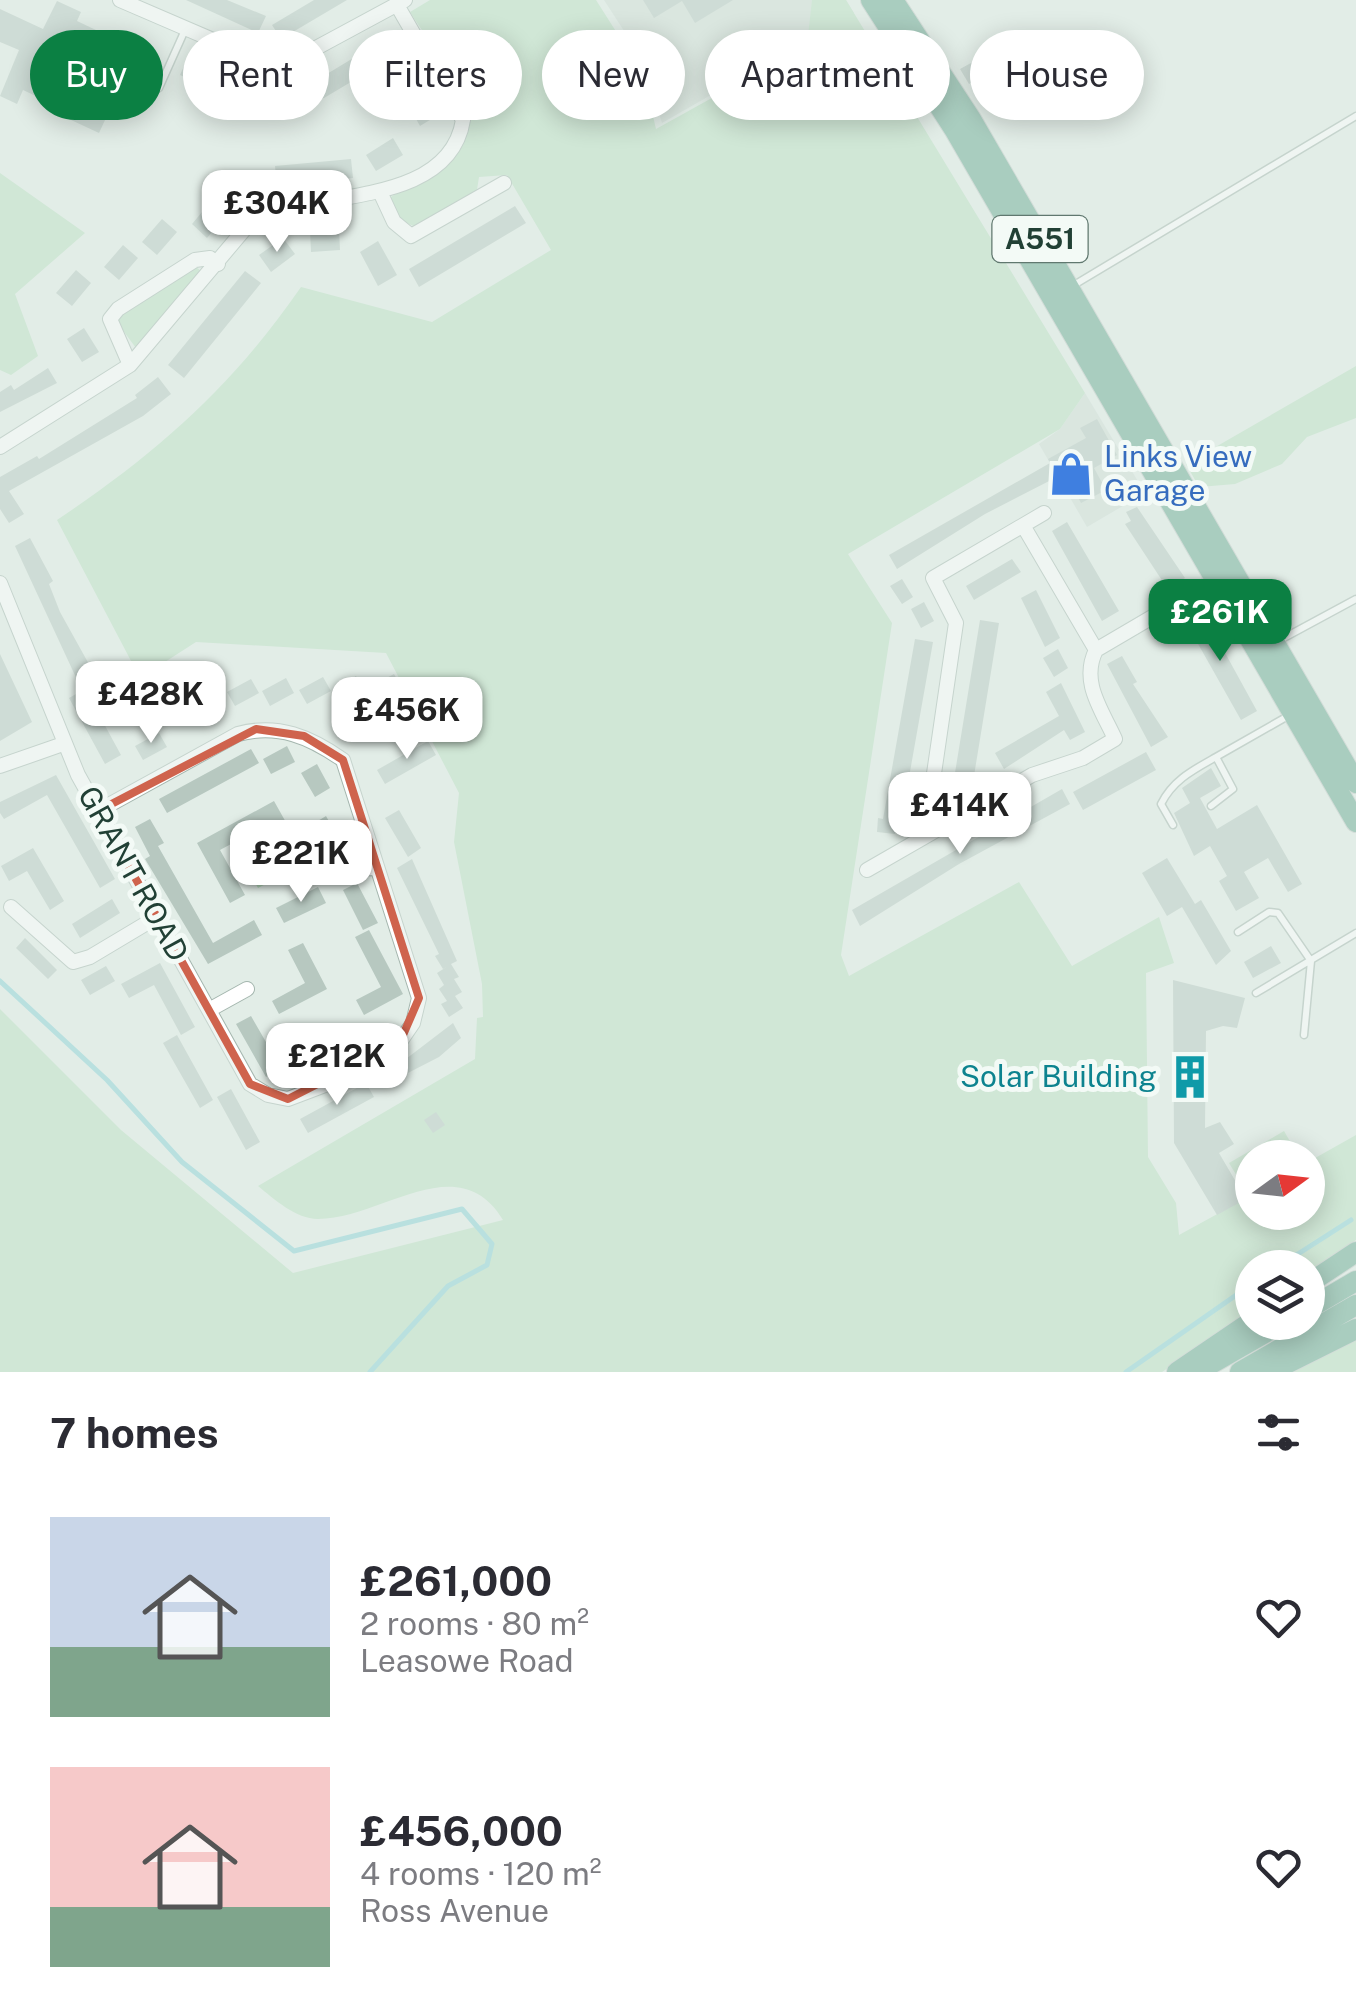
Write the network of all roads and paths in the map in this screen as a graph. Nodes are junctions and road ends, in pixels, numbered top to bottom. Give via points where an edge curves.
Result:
1 (870, 0) edge
2 (894, 0) edge
3 (126, 1) edge
4 (401, 2) edge
5 (185, 28) junction
6 (163, 79) edge
7 (1356, 116) edge
8 (504, 183) dead end
9 (382, 194) junction
10 (218, 264) junction
11 (1069, 288) junction
12 (130, 365) junction
13 (0, 446) edge
14 (1044, 513) dead end
15 (1024, 527) junction
16 (1224, 575) junction
17 (0, 584) edge
18 (1356, 599) edge
19 (1275, 643) junction
20 (1096, 650) junction
21 (1294, 714) junction
22 (63, 744) junction
23 (1216, 757) junction
24 (0, 766) edge
25 (1356, 783) edge
26 (1211, 806) dead end
27 (98, 811) junction
28 (1356, 822) edge
29 (946, 824) junction
30 (1173, 825) dead end
31 (285, 868) dead end
32 (374, 868) junction
33 (868, 870) dead end
34 (11, 907) dead end
35 (157, 917) junction
36 (1238, 932) dead end
37 (1356, 934) edge
38 (1310, 961) junction
39 (248, 989) dead end
40 (1256, 994) dead end
41 (209, 1010) junction
42 (1304, 1035) dead end
43 (1356, 1252) edge
44 (1325, 1273) edge
45 (1356, 1281) edge
46 (1325, 1299) edge
47 (1356, 1304) edge
48 (1356, 1330) edge
49 (1235, 1333) edge
50 (1253, 1340) edge
51 (1177, 1372) edge
52 (1197, 1372) edge
53 (1240, 1372) edge
54 (1270, 1372) edge

1 - 16 main road, A551
2 - 11 main road, A551
3 - 5 street
4 - 5 street via 292,61 264,62
4 - 9 street via 463,120 460,139 446,156
5 - 6 lane
7 - 11 lane
8 - 9 street via 410,236 394,222
9 - 10 street via 272,210 239,233
10 - 12 street
10 - 12 street via 196,260 110,319
11 - 16 main road, A551
12 - 13 street
14 - 15 street
15 - 20 street
15 - 29 street via 932,578 956,623 931,794
16 - 19 main road, A551
16 - 20 street
16 - 21 main road, A551
17 - 22 street, GRANT ROAD
18 - 19 lane
19 - 25 main road, A551
20 - 29 street via 1089,683 1115,740 1032,775
21 - 23 lane
21 - 28 main road, A551
22 - 24 street
22 - 27 street, GRANT ROAD
23 - 26 lane via 1232,790
23 - 30 lane via 1177,780 1165,797
27 - 32 street via 238,734 275,729 304,736 343,760
27 - 35 street, GRANT ROAD
29 - 33 street
31 - 32 street
32 - 41 street, GRANT ROAD via 419,998 400,1042 288,1100 250,1084
34 - 35 street via 73,962
35 - 41 street, GRANT ROAD
36 - 38 lane via 1269,912 1278,914
37 - 38 lane
38 - 40 lane
38 - 42 lane
39 - 41 street
43 - 44 main road
45 - 46 main road
47 - 53 main road
48 - 54 main road
49 - 51 main road
50 - 52 main road

